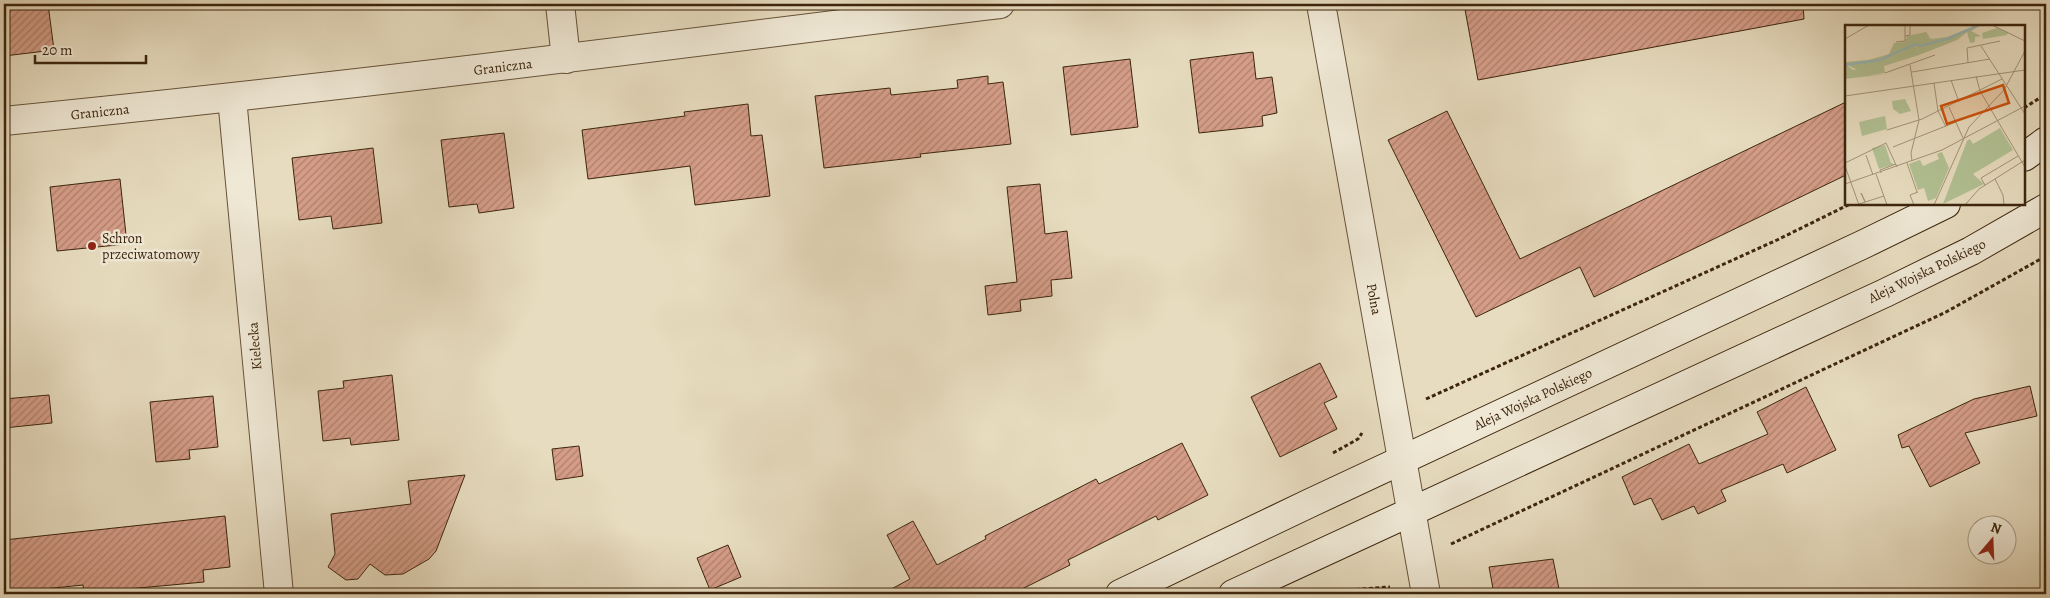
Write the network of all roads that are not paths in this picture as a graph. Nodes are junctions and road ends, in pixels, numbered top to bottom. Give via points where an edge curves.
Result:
1 (560, 4) edge
2 (1000, 4) edge
3 (1321, 4) edge
4 (566, 59) junction
5 (232, 98) junction
6 (4, 121) edge
7 (2046, 141) edge
8 (2025, 156) edge
9 (1944, 205) edge
10 (2046, 208) edge
11 (1402, 460) junction
12 (1411, 512) junction
13 (279, 594) edge
14 (1120, 594) edge
15 (1233, 594) edge
16 (1426, 594) edge

1 - 4 street
2 - 4 street, Graniczna
3 - 11 street, Polna
4 - 5 street, Graniczna
5 - 6 street, Graniczna
5 - 13 street, Kielecka
7 - 8 street
9 - 11 street, Aleja Wojska Polskiego
10 - 12 street, Aleja Wojska Polskiego via 1971,251 1885,293
11 - 12 street, Polna
11 - 14 street, Aleja Wojska Polskiego
12 - 15 street, Aleja Wojska Polskiego
12 - 16 street, Polna

